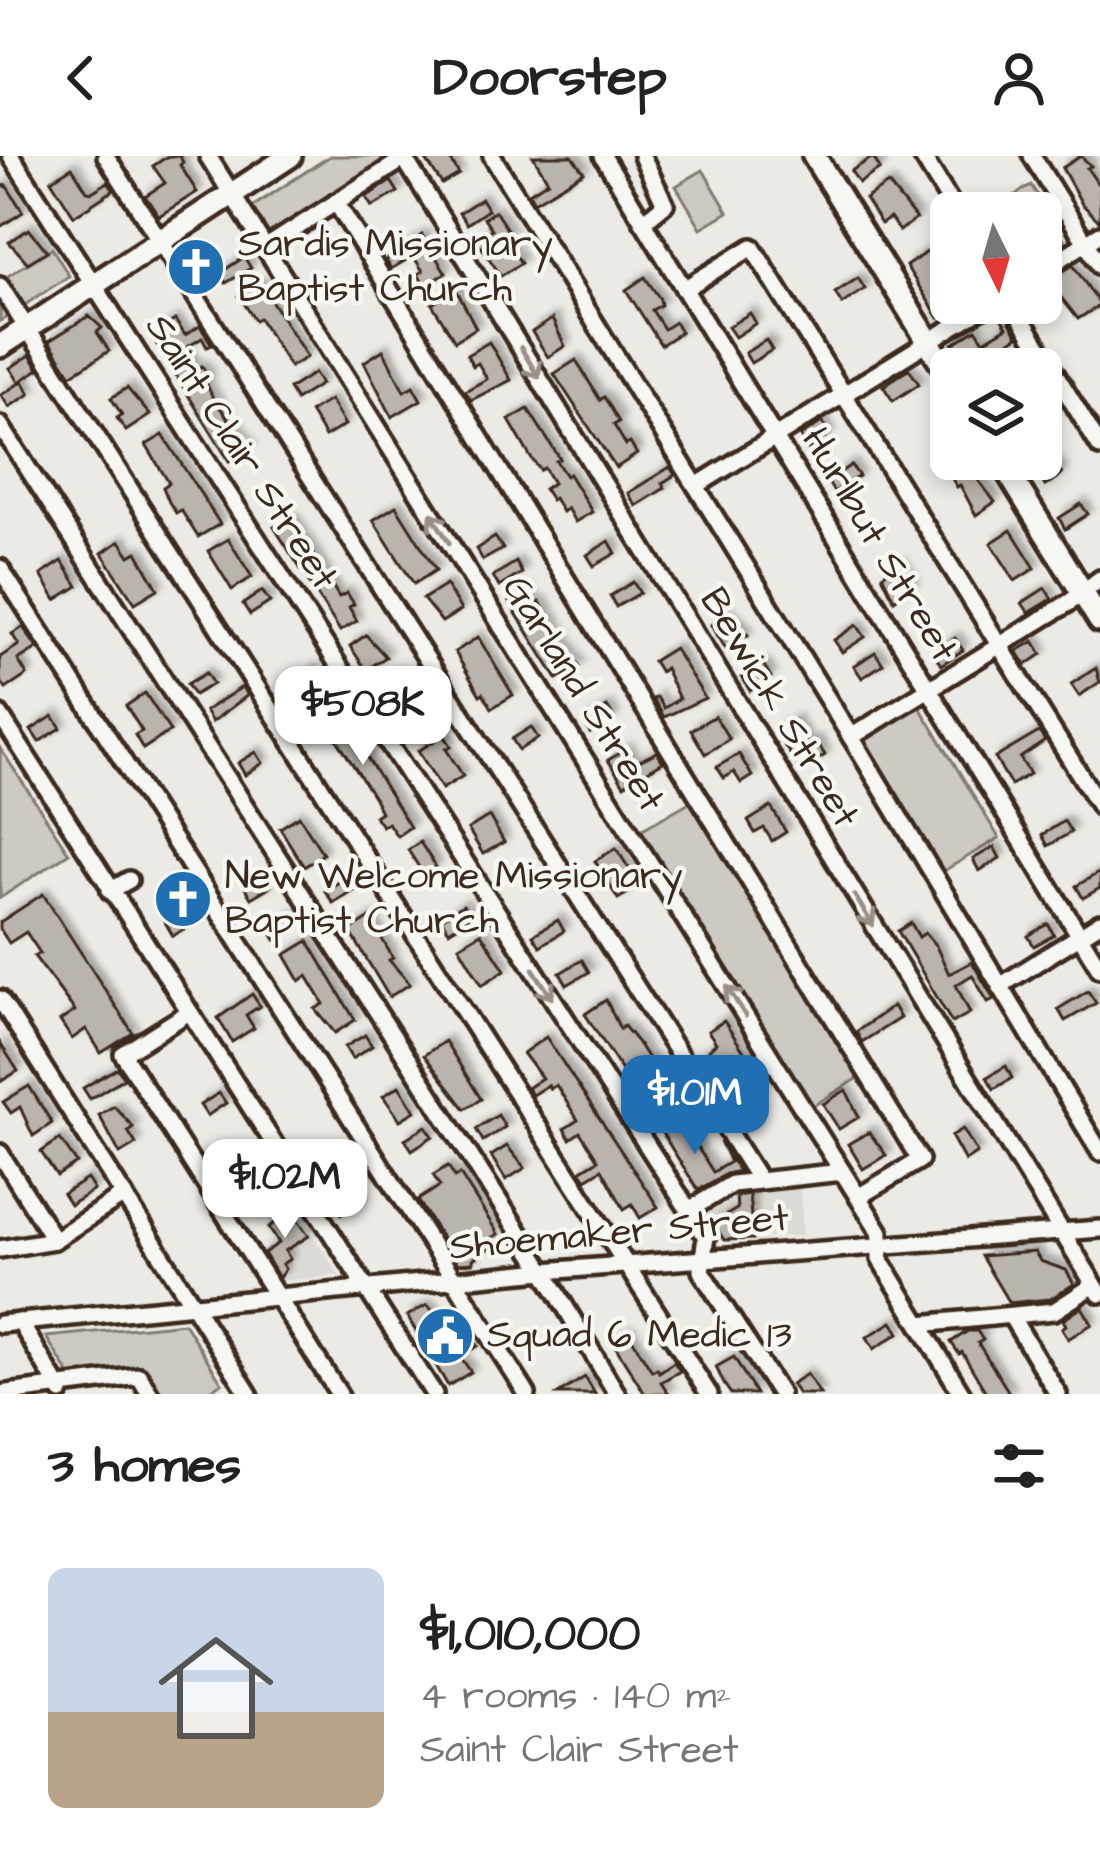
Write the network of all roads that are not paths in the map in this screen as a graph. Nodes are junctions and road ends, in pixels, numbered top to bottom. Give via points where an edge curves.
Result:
1 (11, 156) edge
2 (106, 156) edge
3 (208, 156) edge
4 (290, 156) edge
5 (493, 156) edge
6 (603, 156) edge
7 (642, 156) edge
8 (814, 156) edge
9 (922, 156) edge
10 (1032, 156) edge
11 (405, 157) edge
12 (944, 192) edge
13 (232, 194) junction
14 (337, 202) junction
15 (643, 222) junction
16 (1093, 238) edge
17 (159, 242) junction
18 (265, 248) junction
19 (1062, 258) edge
20 (1100, 266) edge
21 (94, 284) junction
22 (0, 286) edge
23 (684, 289) junction
24 (958, 324) edge
25 (1025, 324) edge
26 (27, 328) junction
27 (929, 342) junction
28 (0, 346) edge
29 (933, 348) edge
30 (844, 394) junction
31 (0, 424) edge
32 (775, 437) junction
33 (1100, 446) edge
34 (1015, 480) edge
35 (697, 486) junction
36 (0, 568) edge
37 (1091, 585) edge
38 (1100, 621) edge
39 (1001, 644) junction
40 (928, 689) junction
41 (0, 715) edge
42 (851, 737) junction
43 (1100, 807) edge
44 (129, 880) dead end
45 (110, 891) junction
46 (1100, 922) edge
47 (1079, 935) junction
48 (1100, 969) edge
49 (1000, 986) junction
50 (0, 999) edge
51 (189, 1012) junction
52 (1100, 1152) edge
53 (0, 1153) edge
54 (842, 1172) junction
55 (759, 1180) junction
56 (124, 1195) junction
57 (858, 1197) junction
58 (688, 1210) junction
59 (1100, 1228) edge
60 (1060, 1232) junction
61 (54, 1240) junction
62 (880, 1245) junction
63 (0, 1249) edge
64 (704, 1258) junction
65 (626, 1264) junction
66 (544, 1271) junction
67 (454, 1280) junction
68 (366, 1289) junction
69 (1097, 1290) edge
70 (275, 1298) junction
71 (193, 1306) junction
72 (1011, 1316) junction
73 (20, 1322) junction
74 (0, 1324) edge
75 (920, 1324) junction
76 (60, 1391) edge
77 (0, 1394) edge
78 (151, 1394) edge
79 (248, 1394) edge
80 (339, 1394) edge
81 (434, 1394) edge
82 (527, 1394) edge
83 (617, 1394) edge
84 (709, 1394) edge
85 (780, 1394) edge
86 (962, 1394) edge
87 (1058, 1394) edge

1 - 21 street, Saint Clair Street
2 - 17 street
3 - 13 street, Garland Street
4 - 13 main road
5 - 35 street
6 - 15 street, Hurlbut Street
7 - 15 street via 665,204
8 - 27 main road
9 - 12 street
10 - 16 street
11 - 14 street
11 -> 60 street, Bewick Street
13 - 17 main road
13 - 18 street, Garland Street
14 - 18 street
14 - 57 street via 920,1160
15 - 23 street, Hurlbut Street
16 - 19 street
16 - 20 street
17 - 21 main road
17 - 55 street
54 -> 18 street, Garland Street
21 - 26 main road
21 -> 58 street, Saint Clair Street
22 - 26 street
23 - 30 street via 752,248
23 - 32 street, Hurlbut Street
24 - 27 street
25 - 33 street
26 - 28 main road
26 - 65 street
27 - 29 main road
27 - 30 street
30 - 32 street
30 - 39 street
31 - 66 street
32 - 35 street
32 - 40 street, Hurlbut Street
34 - 37 main road
35 - 42 street
36 - 67 street
37 - 38 main road
37 - 39 street
39 - 40 street
39 - 43 street
40 - 42 street
40 - 47 street, Hurlbut Street
41 - 45 street
42 - 49 street
44 - 45 street
45 - 51 street
46 - 47 street
47 - 48 street, Hurlbut Street
47 - 49 street
49 - 52 street
50 - 56 street
51 - 68 street
51 - 70 street via 122,1054
53 - 61 street
54 - 55 street
54 - 57 street, Garland Street
55 - 58 street via 732,1184
56 - 61 street
56 - 71 street
57 - 62 street, Garland Street
58 - 64 street, Saint Clair Street via 706,1238
59 - 60 street, Shoemaker Street
60 - 62 street, Shoemaker Street
60 - 69 street, Bewick Street
61 - 63 street
62 - 64 street, Shoemaker Street
62 - 75 street, Garland Street via 880,1259
64 - 65 street, Shoemaker Street
64 - 85 street, Saint Clair Street via 701,1271
65 - 66 street, Shoemaker Street
65 - 84 street
66 - 67 street, Shoemaker Street
66 - 83 street
67 - 68 street, Shoemaker Street
67 - 82 street
68 - 70 street, Shoemaker Street
68 - 81 street
69 - 72 street via 1054,1311
70 - 71 street, Shoemaker Street
70 - 80 street
71 - 73 street, Shoemaker Street
71 - 79 street
72 - 75 street
72 - 87 street
73 - 74 street, Shoemaker Street
73 - 76 street
75 - 86 street, Garland Street
76 - 77 street
76 - 78 street via 139,1376

